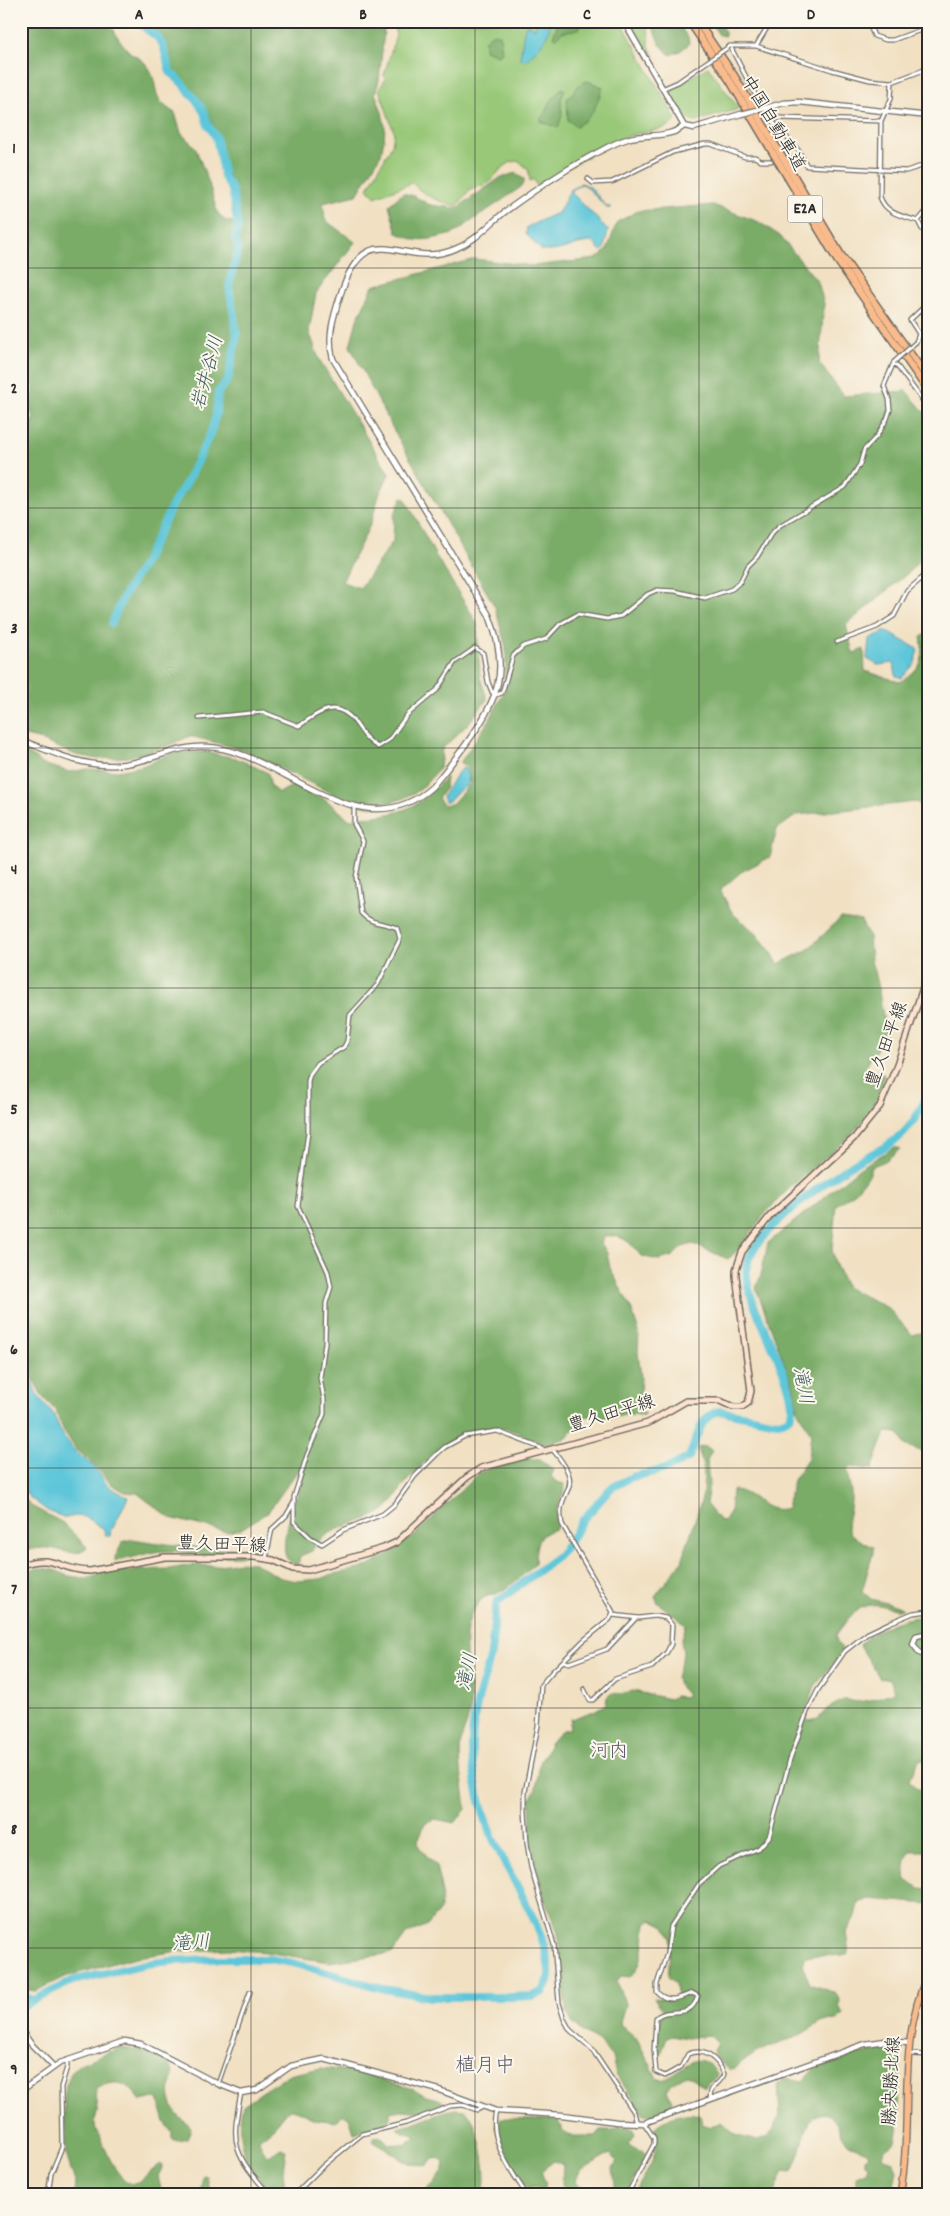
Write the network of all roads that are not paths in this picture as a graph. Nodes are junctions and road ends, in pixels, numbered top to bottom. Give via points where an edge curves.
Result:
1 (624, 21) edge
2 (689, 21) edge
3 (697, 21) edge
4 (771, 21) edge
5 (868, 21) edge
6 (924, 21) edge
7 (928, 27) edge
8 (730, 46) junction
9 (756, 46) junction
10 (929, 68) edge
11 (892, 82) junction
12 (662, 89) junction
13 (885, 111) junction
14 (929, 116) edge
15 (772, 121) junction
16 (881, 121) junction
17 (684, 126) junction
18 (802, 158) junction
19 (789, 159) dead end
20 (771, 161) dead end
21 (929, 168) edge
22 (881, 170) junction
23 (588, 179) dead end
24 (929, 208) edge
25 (918, 221) junction
26 (929, 232) edge
27 (929, 302) edge
28 (894, 362) junction
29 (929, 380) edge
30 (929, 392) edge
31 (929, 409) edge
32 (929, 572) edge
33 (838, 642) dead end
34 (496, 695) junction
35 (200, 718) dead end
36 (21, 740) edge
37 (354, 807) junction
38 (929, 970) edge
39 (552, 1448) junction
40 (543, 1451) junction
41 (293, 1503) junction
42 (266, 1559) junction
43 (21, 1565) edge
44 (929, 1610) edge
45 (612, 1615) junction
46 (636, 1618) junction
47 (929, 1634) edge
48 (929, 1656) edge
49 (563, 1661) junction
50 (584, 1689) dead end
51 (929, 1972) edge
52 (250, 1992) dead end
53 (21, 2030) edge
54 (909, 2043) junction
55 (908, 2054) junction
56 (929, 2055) edge
57 (66, 2060) junction
58 (53, 2066) junction
59 (218, 2084) junction
60 (21, 2090) edge
61 (241, 2093) junction
62 (711, 2099) junction
63 (483, 2107) junction
64 (496, 2111) junction
65 (644, 2123) junction
66 (637, 2124) junction
67 (48, 2195) edge
68 (270, 2195) edge
69 (294, 2195) edge
70 (527, 2195) edge
71 (627, 2195) edge
72 (900, 2195) edge

1 - 12 street
2 - 30 highway, 中国自動車道 / E2A via 730,81 837,260
3 - 29 highway, 中国自動車道 / E2A via 735,76 841,255
4 - 9 street
5 - 7 street via 874,36 886,40
6 - 7 street
8 - 9 street
8 - 12 street, bridge via 678,82
8 - 15 street
9 - 11 street via 832,70
10 - 11 street
11 - 13 street via 891,99
12 - 17 street
13 - 14 street
13 - 16 street
13 - 17 street, bridge via 784,103 694,128
15 - 16 street via 778,118
15 - 18 street
16 - 22 street
17 - 34 street via 677,132 630,138 601,150 510,208 464,246 432,254 391,248 368,251 360,255 345,280 331,329 333,359 489,615 500,657
18 - 19 street
18 - 22 street via 807,166
20 - 23 street via 761,161 756,156 745,157 710,144 673,152 612,182 593,183
21 - 22 street via 925,165 906,171
22 - 25 street via 883,206
24 - 25 street
25 - 26 street
27 - 28 street, bridge via 910,320 919,334 916,342
28 - 31 street
28 - 34 street via 884,386 889,399 887,419 864,450 860,464 845,487 779,526 732,589 705,598 657,590 621,616 607,619 578,614 560,624 546,639 518,651 502,693
32 - 33 street via 907,591 894,616 877,627
34 - 35 street via 488,682 483,653 475,648 455,662 437,690 407,715 389,740 378,747 344,712 336,710 321,710 299,726 263,712
34 - 37 street via 479,726 424,795 395,808 372,810
36 - 37 street via 69,758 102,765 134,762 183,747 211,747 246,756
37 - 41 street via 354,824 363,841 356,877 361,913 370,922 396,928 400,939 378,984 350,1015 344,1047 318,1063 308,1081 308,1132 298,1206 328,1272 331,1288 326,1303 326,1336 320,1378 324,1414 307,1455
38 - 39 main road, 豊久田平線 via 880,1106 855,1137 770,1216 742,1252 736,1276 751,1391 748,1402 738,1407 720,1401 686,1401 648,1423
39 - 40 main road, 豊久田平線
39 - 45 street via 571,1477 560,1512 567,1533
40 - 41 street via 497,1431 465,1436 441,1451 383,1514 343,1530 322,1544 294,1522
40 - 42 main road, 豊久田平線 via 475,1471 390,1546 309,1570 293,1569
41 - 42 street via 286,1516 272,1529
42 - 43 main road, 豊久田平線 via 165,1557 90,1572 44,1560
44 - 62 street via 913,1613 868,1633 846,1651 818,1690 808,1712 790,1759 770,1837 759,1848 712,1871 699,1884 671,1926 668,1953 657,1992 672,2000 692,1993 698,1996 688,2010 664,2013 656,2018 656,2072 665,2076 681,2067 688,2054 705,2052 724,2074 712,2088
45 - 46 street
45 - 49 street
46 - 49 street via 607,1649 568,1663
46 - 50 street via 661,1617 670,1621 673,1629 667,1652 652,1668 616,1678 593,1700
47 - 48 street via 916,1636 913,1644 920,1653
49 - 66 street via 544,1680 540,1689 538,1726 525,1792 528,1850 554,1945 559,2003 567,2026 591,2048 634,2112
51 - 54 main road, 勝央勝北線 via 914,2010
52 - 59 street
53 - 58 street
54 - 55 main road, 勝央勝北線
54 - 62 street via 885,2041 865,2044
55 - 56 street
55 - 72 main road, 勝央勝北線 via 905,2160
57 - 58 street
57 - 59 street via 116,2043 133,2042
57 - 67 street via 61,2087 62,2147 51,2174
58 - 60 street
59 - 61 street
61 - 63 street via 257,2090 291,2066 324,2059 439,2090
61 - 68 street via 234,2133 238,2151
62 - 65 street
63 - 64 street
63 - 69 street via 477,2110 463,2105 450,2106 406,2123 362,2134
64 - 66 street
64 - 70 street via 498,2144
65 - 66 street
65 - 71 street via 654,2138 654,2144

